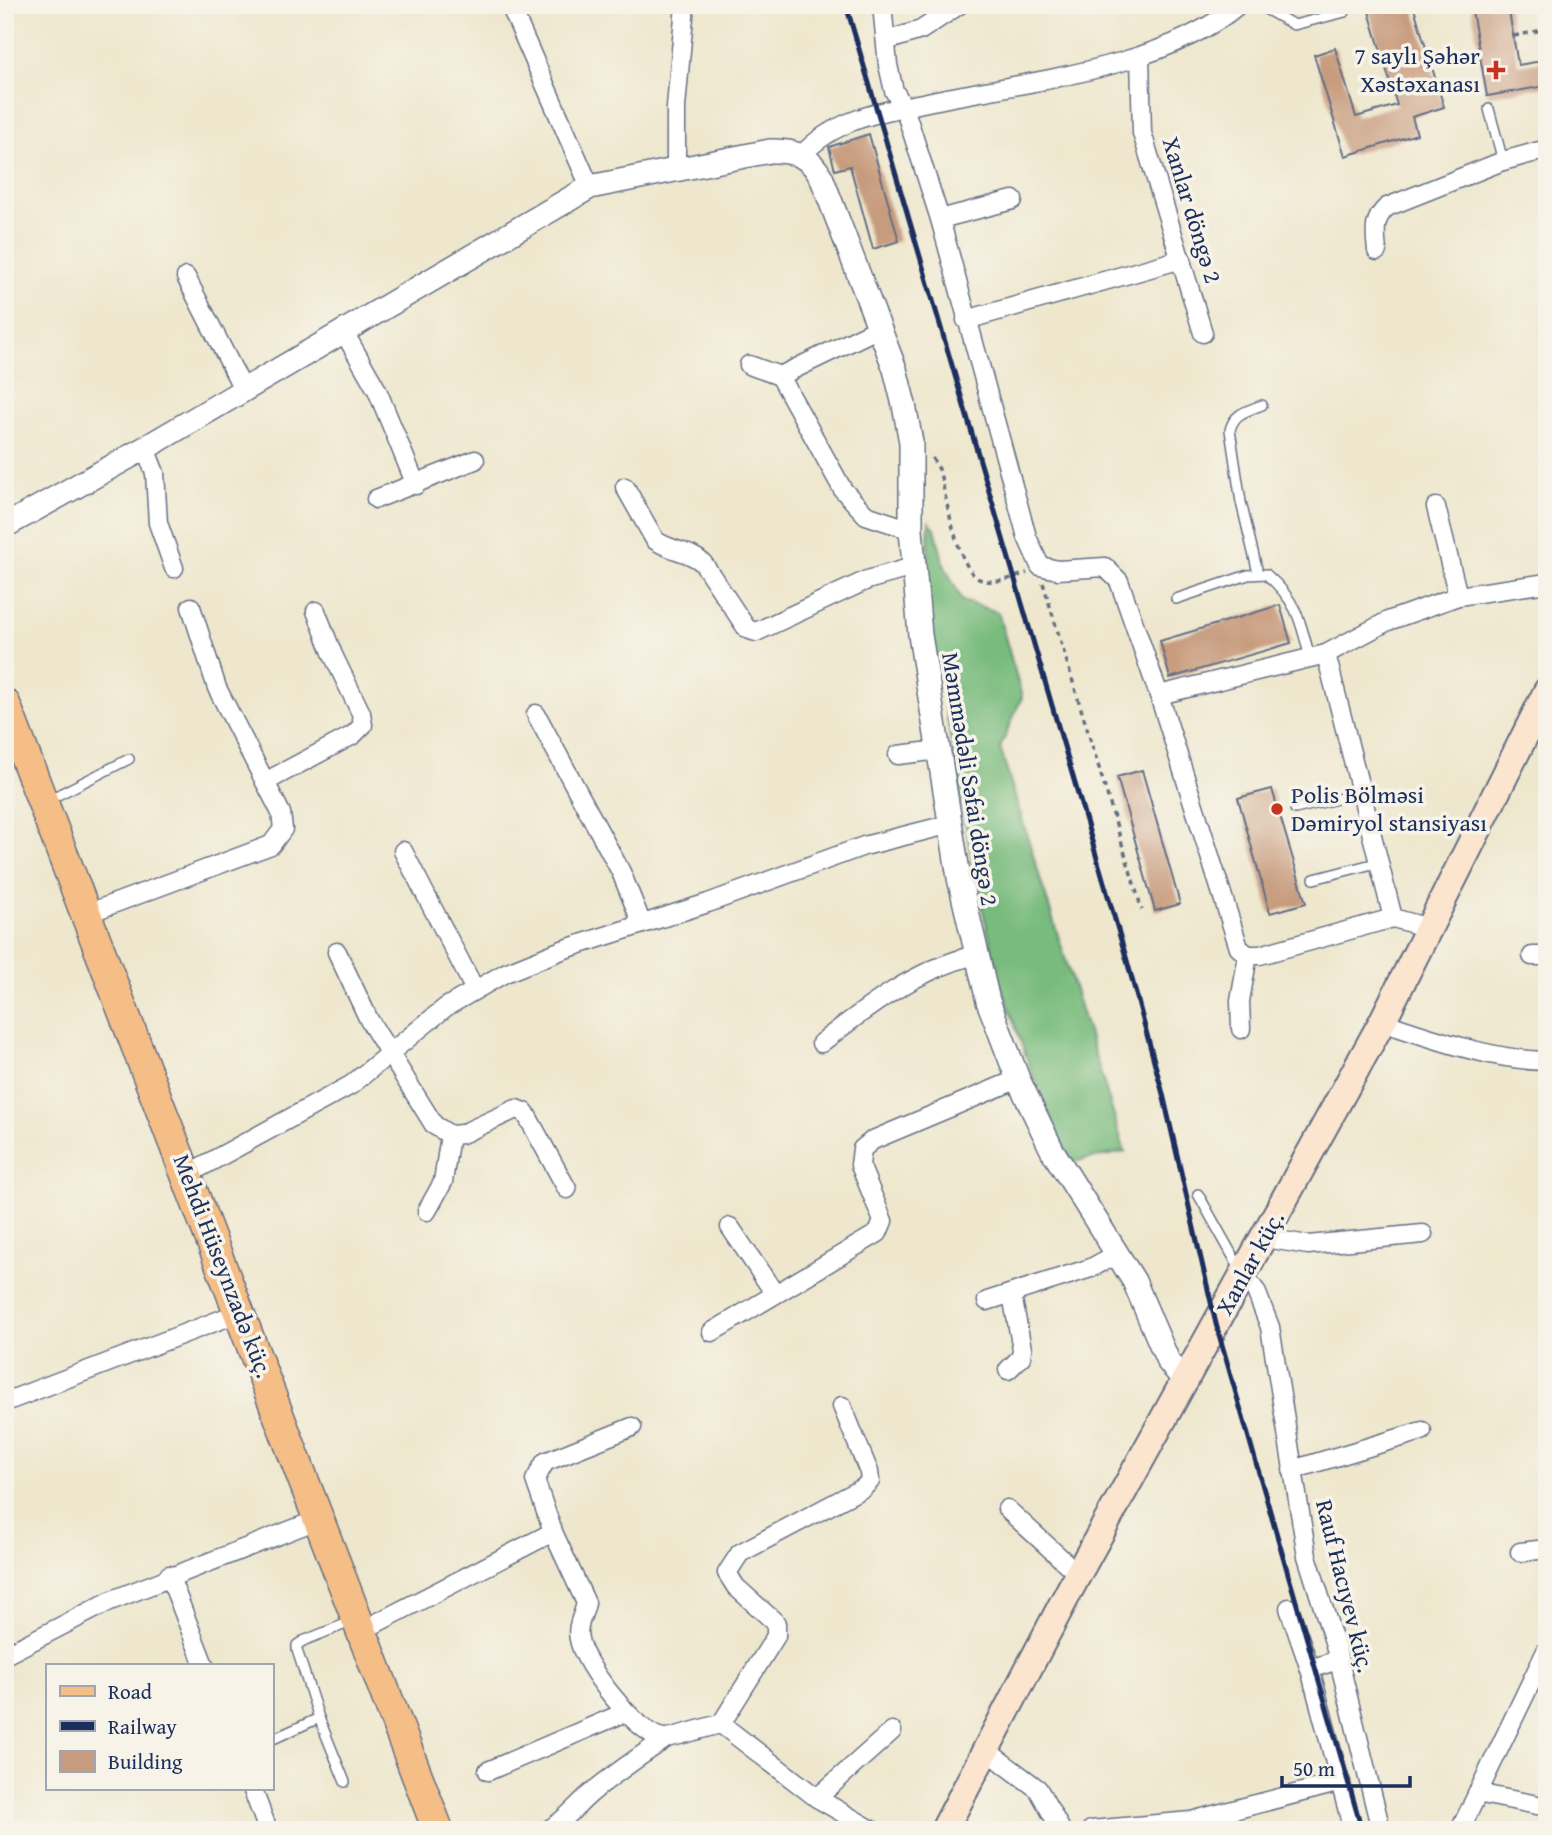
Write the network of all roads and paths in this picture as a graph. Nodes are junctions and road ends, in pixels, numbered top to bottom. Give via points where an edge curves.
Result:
1 (510, 5) edge
2 (685, 5) edge
3 (882, 5) edge
4 (959, 5) edge
5 (1238, 5) edge
6 (1258, 5) edge
7 (1345, 12) dead end
8 (1547, 29) edge
9 (1514, 36) dead end
10 (886, 41) junction
11 (1140, 57) junction
12 (904, 107) junction
13 (1489, 109) dead end
14 (1547, 149) edge
15 (802, 155) junction
16 (1503, 162) junction
17 (676, 169) junction
18 (590, 187) junction
19 (1013, 200) dead end
20 (940, 219) junction
21 (1377, 251) dead end
22 (1182, 259) junction
23 (186, 277) dead end
24 (966, 320) junction
25 (879, 328) junction
26 (344, 332) junction
27 (1203, 333) dead end
28 (749, 365) dead end
29 (780, 376) junction
30 (243, 389) junction
31 (1262, 405) dead end
32 (911, 442) junction
33 (145, 448) junction
34 (475, 460) dead end
35 (416, 485) junction
36 (625, 487) dead end
37 (376, 499) dead end
38 (1436, 507) dead end
39 (5, 526) edge
40 (911, 530) junction
41 (1040, 566) junction
42 (913, 567) junction
43 (174, 568) dead end
44 (1258, 573) junction
45 (1547, 583) edge
46 (1458, 596) junction
47 (1176, 599) dead end
48 (191, 607) dead end
49 (316, 611) dead end
50 (1318, 656) junction
51 (1547, 691) edge
52 (1159, 695) junction
53 (5, 704) edge
54 (536, 714) dead end
55 (5, 748) edge
56 (940, 750) junction
57 (898, 755) dead end
58 (129, 760) dead end
59 (265, 782) junction
60 (1363, 793) junction
61 (44, 803) junction
62 (1295, 809) dead end
63 (951, 824) junction
64 (403, 851) dead end
65 (1380, 862) junction
66 (1314, 879) dead end
67 (1142, 910) dead end
68 (86, 914) junction
69 (1394, 918) junction
70 (642, 924) junction
71 (1429, 928) junction
72 (337, 952) dead end
73 (975, 955) junction
74 (1248, 955) junction
75 (475, 990) junction
76 (1382, 1022) junction
77 (1241, 1028) dead end
78 (821, 1042) dead end
79 (389, 1054) junction
80 (1547, 1061) edge
81 (1018, 1079) junction
82 (450, 1135) junction
83 (188, 1174) junction
84 (567, 1189) dead end
85 (1198, 1194) dead end
86 (427, 1211) dead end
87 (730, 1227) dead end
88 (1423, 1234) dead end
89 (1265, 1238) junction
90 (1117, 1254) junction
91 (1244, 1276) junction
92 (775, 1294) junction
93 (1012, 1295) junction
94 (987, 1301) dead end
95 (225, 1318) junction
96 (712, 1332) dead end
97 (1008, 1370) dead end
98 (1186, 1382) junction
99 (5, 1402) edge
100 (842, 1406) dead end
101 (632, 1427) dead end
102 (1422, 1431) dead end
103 (1292, 1470) junction
104 (1007, 1509) dead end
105 (304, 1525) junction
106 (553, 1532) junction
107 (1547, 1549) edge
108 (1520, 1552) dead end
109 (1078, 1574) junction
110 (169, 1575) junction
111 (1289, 1608) dead end
112 (353, 1628) junction
113 (1547, 1649) edge
114 (5, 1655) edge
115 (1339, 1660) junction
116 (204, 1664) edge
117 (1310, 1670) junction
118 (626, 1712) junction
119 (319, 1718) junction
120 (721, 1724) junction
121 (892, 1731) dead end
122 (664, 1739) junction
123 (273, 1740) edge
124 (987, 1751) junction
125 (488, 1770) dead end
126 (345, 1782) dead end
127 (1341, 1782) junction
128 (253, 1790) edge
129 (1477, 1793) junction
130 (817, 1798) junction
131 (1547, 1807) edge
132 (268, 1830) edge
133 (420, 1830) edge
134 (438, 1830) edge
135 (548, 1830) edge
136 (872, 1830) edge
137 (944, 1830) edge
138 (1061, 1830) edge
139 (1091, 1830) edge
140 (1353, 1830) edge
141 (1381, 1830) edge
142 (1460, 1830) edge

1 - 18 street
2 - 17 street
3 - 10 street
4 - 10 street via 921,30
5 - 11 street via 1185,39
6 - 7 lane via 1294,25
8 - 9 path
10 - 12 street via 894,90
11 - 12 street
11 - 22 street, Xanlar döngə 2 via 1142,132
12 - 15 street via 876,112 837,128 813,142
12 - 20 street
13 - 16 lane
14 - 16 street
15 - 17 street via 770,151
15 - 25 street, Məmmədəli Səfai döngə 2 via 822,178
16 - 21 street via 1387,206 1378,215 1375,228
17 - 18 street
18 - 26 street
19 - 20 street
20 - 24 street
22 - 24 street
22 - 27 street, Xanlar döngə 2
23 - 30 street
24 - 41 street via 1027,537
25 - 29 street
25 - 32 street, Məmmədəli Səfai döngə 2 via 895,369
26 - 30 street
26 - 35 street via 377,390
28 - 29 street
29 - 40 street via 844,490 866,515
30 - 33 street
31 - 44 lane via 1232,420 1230,430
32 - 40 street, Məmmədəli Səfai döngə 2
32 - 41 path via 939,469 970,573 993,582
33 - 39 street
33 - 43 street via 155,473 158,523
34 - 35 street
35 - 37 street
36 - 42 street via 655,540 703,563 747,629 756,632 867,580
38 - 46 street
40 - 42 street, Məmmədəli Səfai döngə 2
41 - 52 street via 1058,570 1095,565 1114,572
41 - 67 path
42 - 56 street, Məmmədəli Səfai döngə 2
44 - 47 lane
44 - 50 lane via 1266,574 1287,592
45 - 46 street
46 - 50 street via 1388,621
48 - 59 street via 217,688
49 - 59 street via 363,725
50 - 52 street
50 - 60 street
51 - 71 main road, Xanlar küç.
52 - 74 street via 1234,938
53 - 61 main road, Mehdi Hüseynzadə küç.
54 - 70 street via 621,872
55 - 95 main road, Mehdi Hüseynzadə küç.
56 - 57 street
56 - 63 street, Məmmədəli Səfai döngə 2
58 - 61 lane
59 - 68 street via 283,829 271,845
60 - 62 lane
60 - 65 street
61 - 68 main road, Mehdi Hüseynzadə küç.
63 - 70 street via 864,846
63 - 73 street, Məmmədəli Səfai döngə 2
64 - 75 street
65 - 66 lane
65 - 69 street
68 - 83 main road, Mehdi Hüseynzadə küç.
69 - 71 street
69 - 74 street
70 - 75 street via 538,959
71 - 76 main road, Xanlar küç.
72 - 79 street
73 - 78 street via 908,981
73 - 81 street, Məmmədəli Səfai döngə 2
74 - 77 street via 1240,1001
75 - 79 street via 411,1033
76 - 80 street via 1482,1051
76 - 89 main road, Xanlar küç.
79 - 82 street via 434,1125
79 - 83 street via 352,1085
81 - 90 street, Məmmədəli Səfai döngə 2 via 1052,1150
81 - 92 street via 873,1140 862,1149 860,1165 883,1221 878,1233
82 - 84 street via 516,1109 525,1112
82 - 86 street via 443,1182
83 - 112 main road, Mehdi Hüseynzadə küç.
85 - 91 lane
87 - 92 street
88 - 89 street via 1308,1245
89 - 91 main road, Xanlar küç.
90 - 93 street via 1091,1268
90 - 98 street, Məmmədəli Səfai döngə 2 via 1134,1281 1168,1360
91 - 98 main road, Xanlar küç.
91 - 103 street, Rauf Hacıyev küç. via 1256,1291 1270,1327
92 - 96 street
93 - 94 street
93 - 97 street via 1022,1349 1021,1357
95 - 99 street
95 - 105 main road, Mehdi Hüseynzadə küç.
98 - 109 main road, Xanlar küç.
100 - 120 street via 870,1481 740,1553 731,1563 727,1573 776,1623 776,1636
101 - 106 street via 545,1462 535,1480
102 - 103 street
103 - 115 street, Rauf Hacıyev küç. via 1307,1556
104 - 109 street
105 - 110 street
105 - 112 main road, Mehdi Hüseynzadə küç.
106 - 112 street
106 - 118 street via 586,1603 577,1625 584,1658
107 - 108 street
109 - 124 main road, Xanlar küç.
110 - 114 street
110 - 116 street
111 - 117 street
112 - 119 lane via 298,1645
112 - 133 main road, Mehdi Hüseynzadə küç.
112 - 134 main road, Mehdi Hüseynzadə küç.
113 - 129 street
115 - 117 street
115 - 141 street, Rauf Hacıyev küç.
117 - 127 street
118 - 122 street
118 - 125 street
119 - 123 lane
119 - 126 lane
120 - 122 street
120 - 130 street
121 - 130 street
122 - 135 street
124 - 137 main road, Xanlar küç.
124 - 138 street via 1038,1789
127 - 139 street via 1191,1821
127 - 140 street
128 - 132 street
129 - 131 street
129 - 142 street
130 - 136 street

